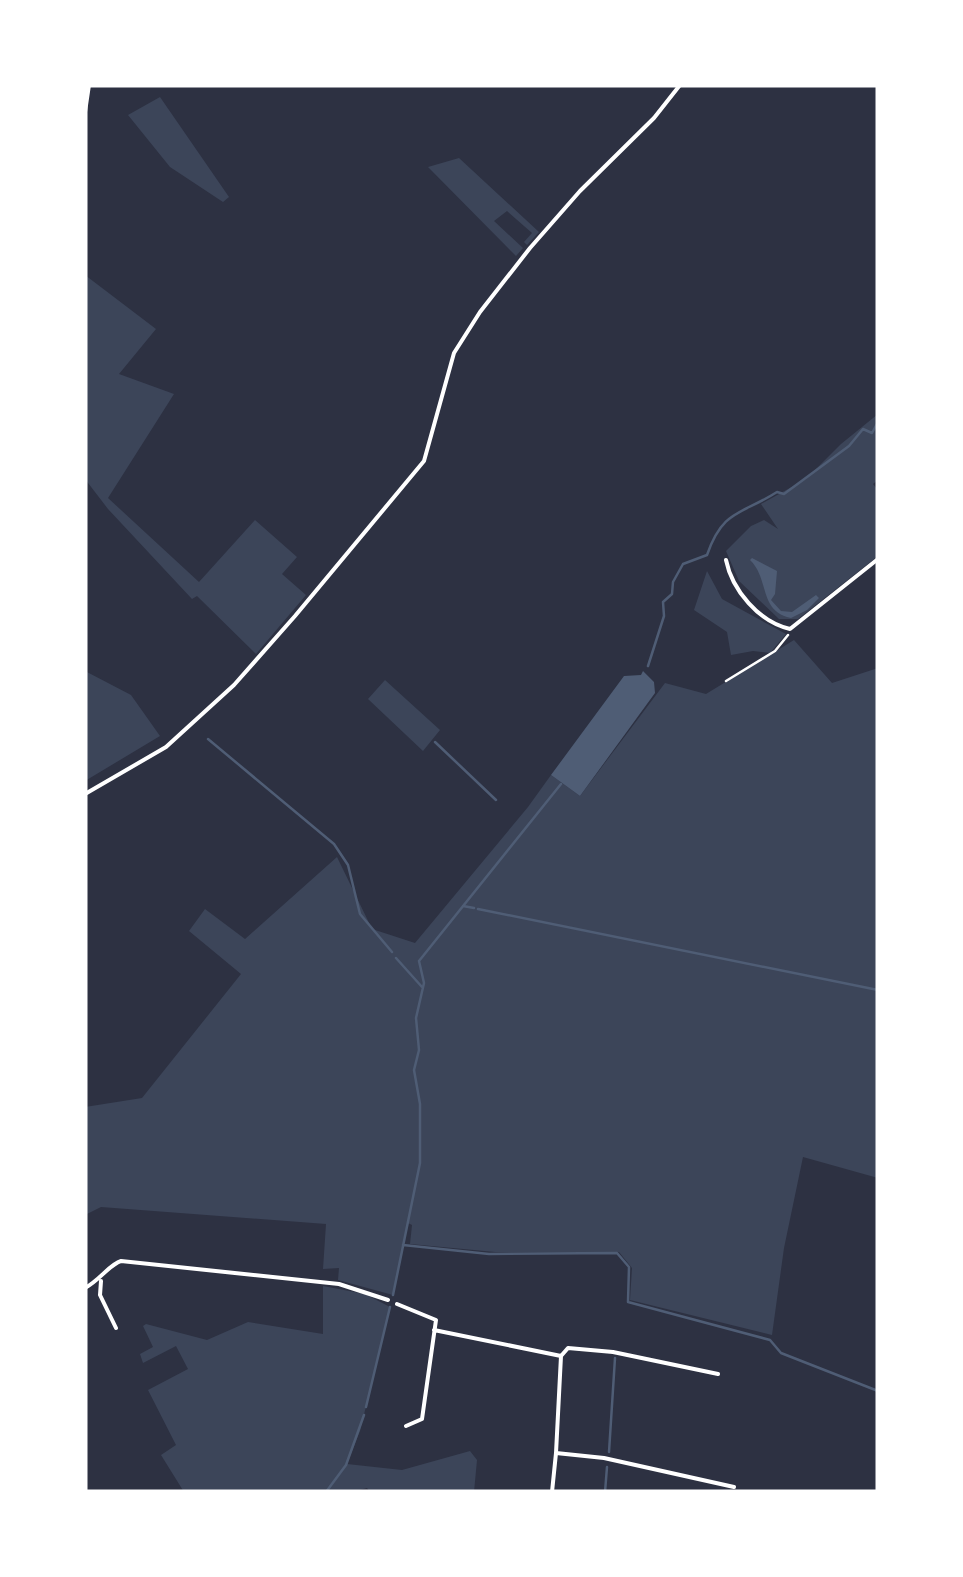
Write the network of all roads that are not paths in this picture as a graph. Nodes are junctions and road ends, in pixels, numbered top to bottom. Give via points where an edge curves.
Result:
1 (90, 85) edge
2 (680, 85) edge
3 (85, 112) edge
4 (878, 558) edge
5 (726, 560) dead end
6 (85, 794) edge
7 (100, 1280) junction
8 (85, 1288) edge
9 (388, 1300) dead end
10 (397, 1304) dead end
11 (116, 1328) dead end
12 (434, 1330) junction
13 (560, 1356) junction
14 (718, 1374) dead end
15 (406, 1426) dead end
16 (556, 1453) junction
17 (734, 1487) dead end
18 (552, 1492) edge

1 - 3 street
2 - 6 street via 480,312 454,353 424,461 285,628 166,748
4 - 5 street via 790,629 748,602
7 - 8 street
7 - 9 street via 121,1261 323,1282
7 - 11 street
10 - 12 street via 436,1320
12 - 13 street
12 - 15 street via 422,1419
13 - 14 street via 568,1348 613,1352
13 - 16 street
16 - 17 street
16 - 18 street

